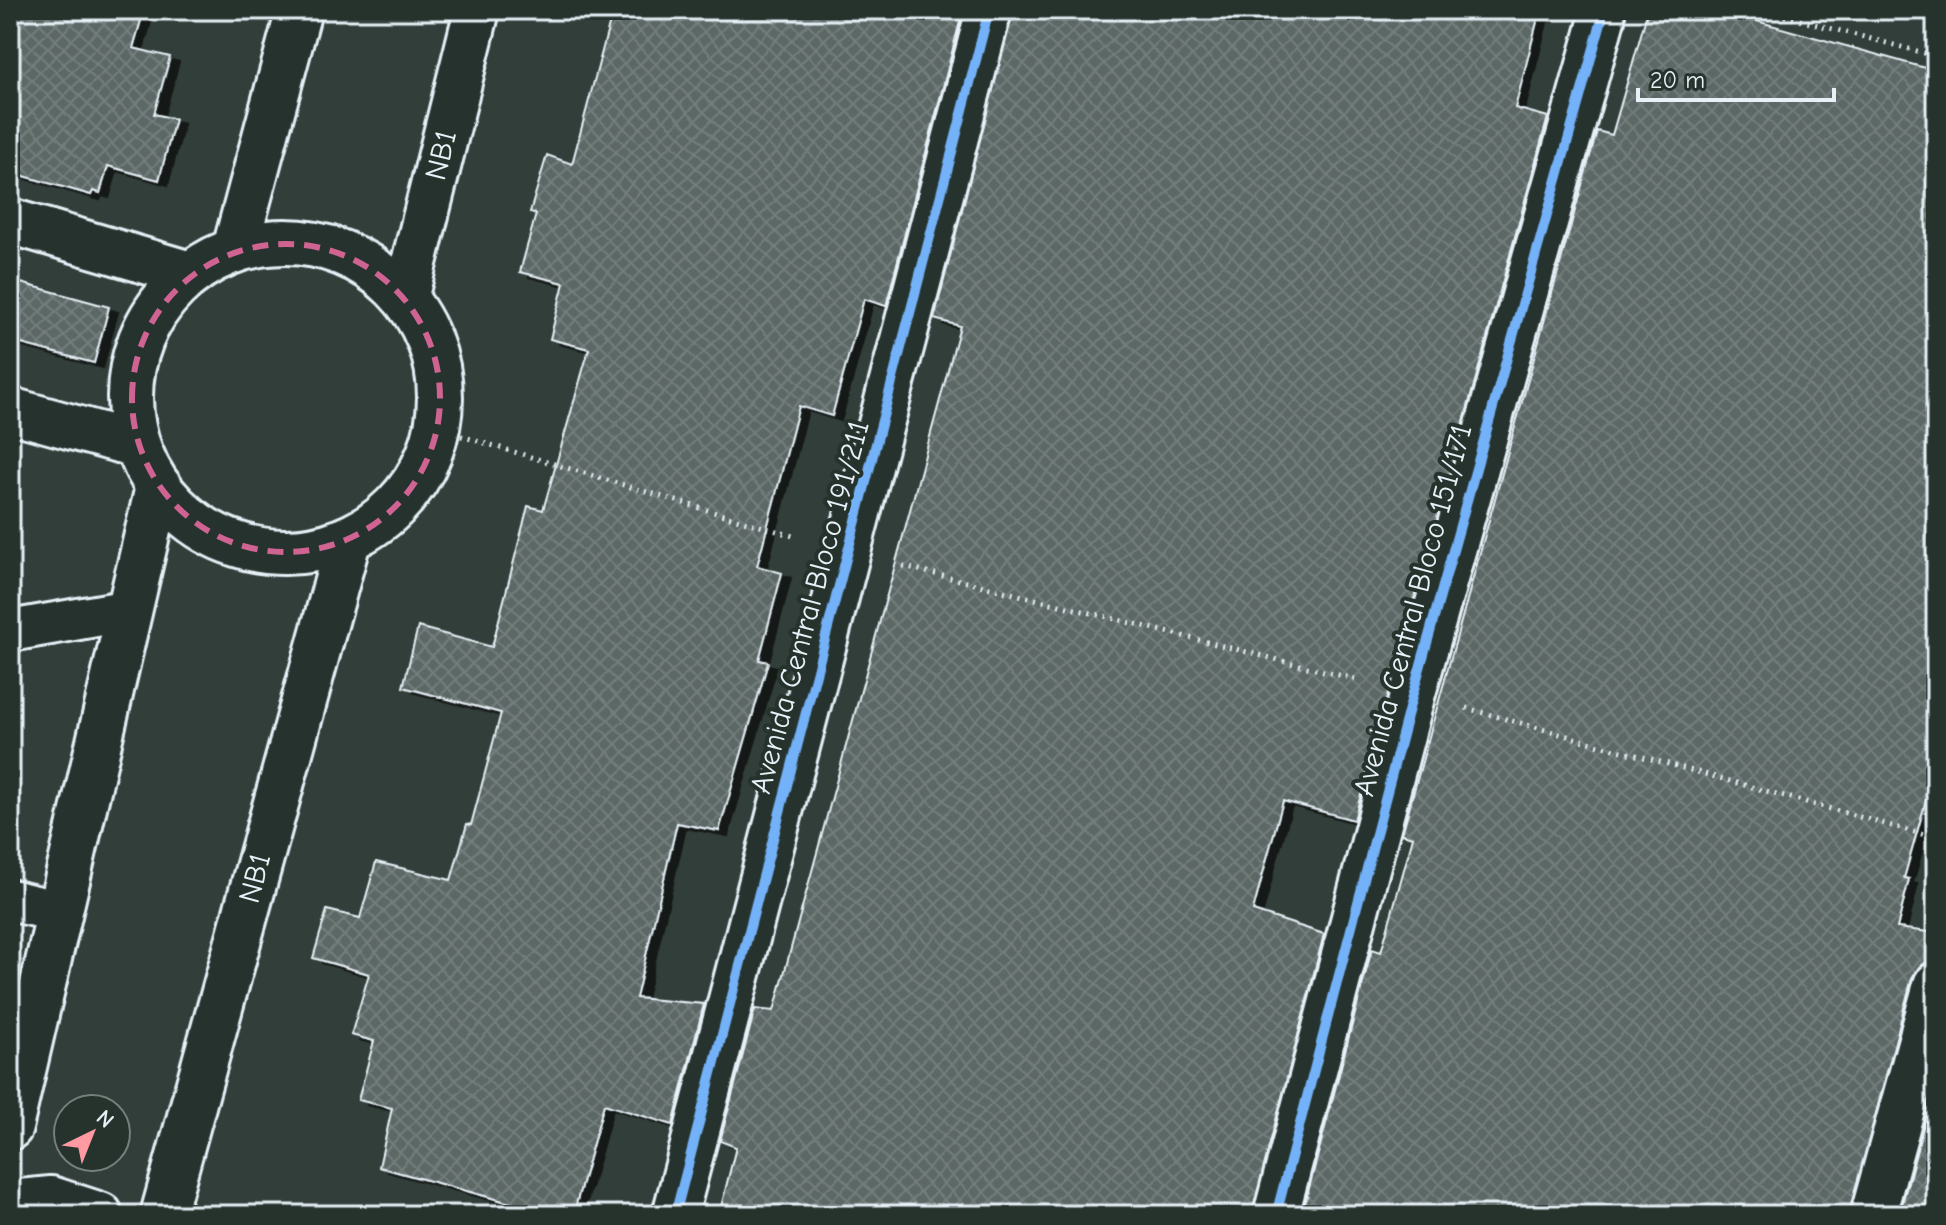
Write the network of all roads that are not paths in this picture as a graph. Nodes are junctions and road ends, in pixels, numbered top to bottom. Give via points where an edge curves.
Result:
1 (299, 10) edge
2 (477, 10) edge
3 (989, 10) edge
4 (1602, 19) dead end
5 (10, 221) edge
6 (235, 249) junction
7 (190, 274) junction
8 (405, 299) junction
9 (10, 410) edge
10 (137, 445) junction
11 (158, 487) junction
12 (348, 541) junction
13 (130, 610) junction
14 (10, 631) edge
15 (10, 900) edge
16 (60, 912) junction
17 (1936, 985) edge
18 (10, 1127) edge
19 (10, 1203) edge
20 (100, 1215) edge
21 (163, 1215) edge
22 (675, 1215) edge
23 (1276, 1215) edge
24 (1873, 1215) edge

1 - 6 street
2 - 8 street, NB1
3 - 22 street, Avenida Central Bloco 191/211
4 - 23 street, Avenida Central Bloco 151/171 via 1413,693
5 - 7 street
6 - 7 street
6 - 8 street via 289,241 333,250 373,269
7 - 10 street via 157,308 136,350 130,397
8 - 12 street via 429,339 440,384 438,429 421,476 389,514
9 - 10 street
10 - 11 street
11 - 12 street via 196,524 244,548 297,553
11 - 13 street
12 - 21 street, NB1
13 - 14 lane
13 - 16 street
15 - 16 lane
16 - 18 street
17 - 24 street
19 - 20 street via 51,1199

